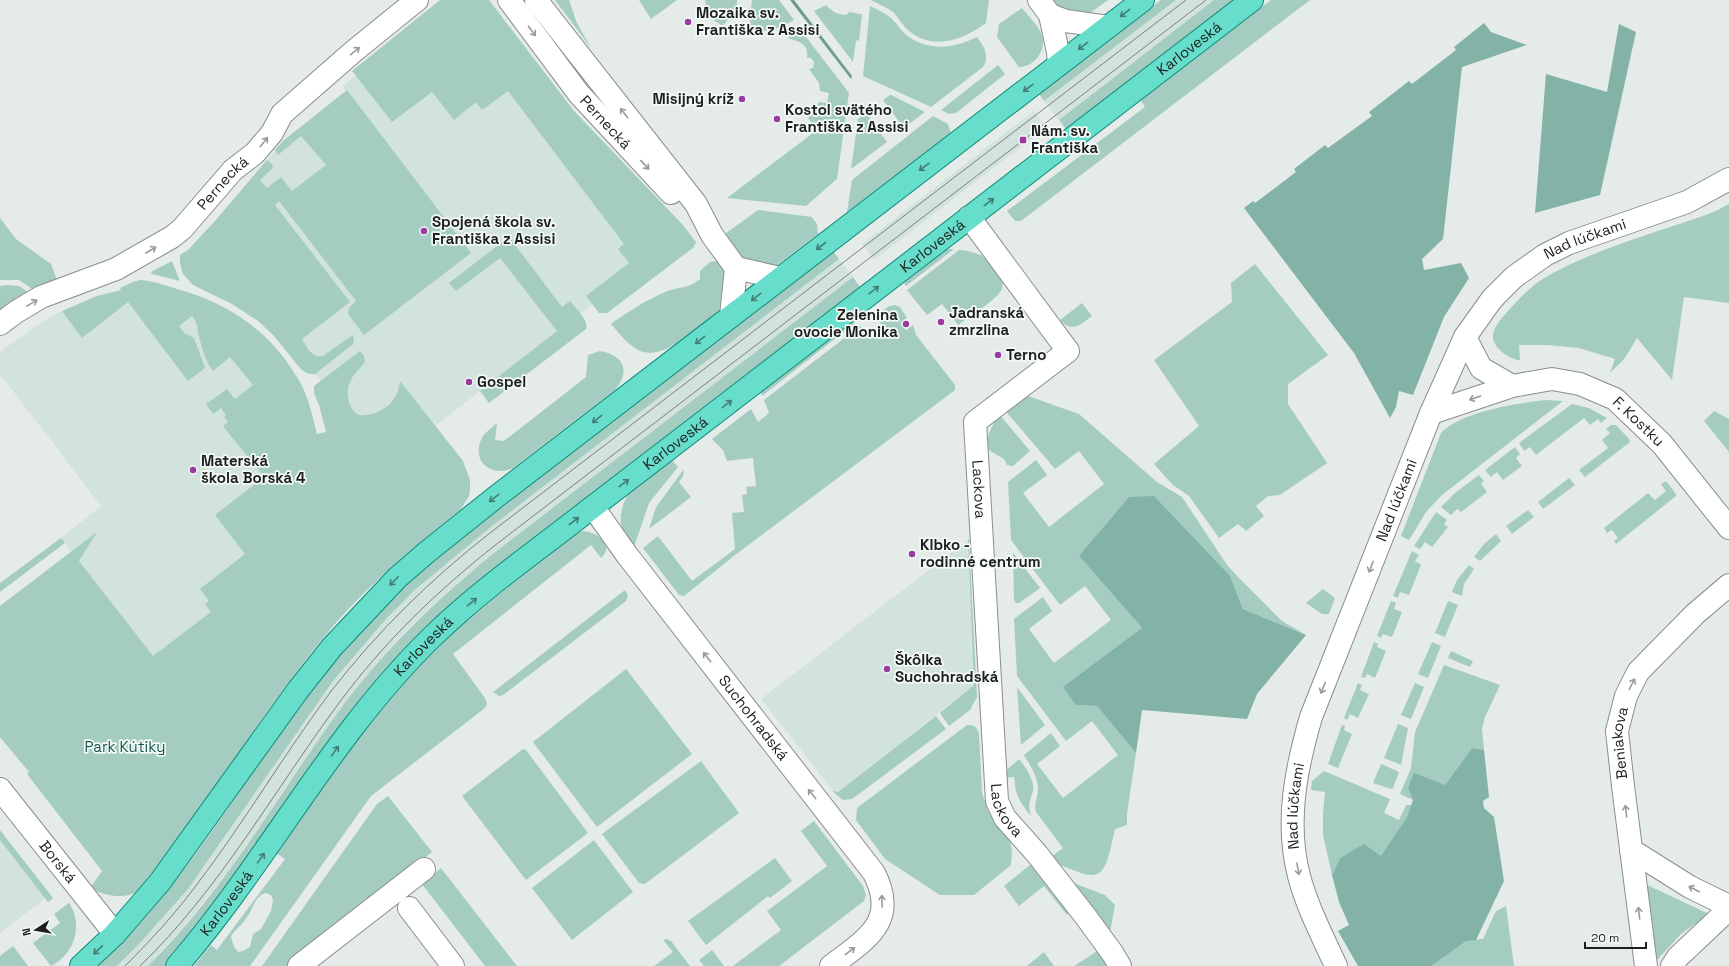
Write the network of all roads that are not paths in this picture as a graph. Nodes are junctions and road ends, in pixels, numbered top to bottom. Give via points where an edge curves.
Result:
1 (417, 0) edge
2 (509, 0) edge
3 (536, 0) edge
4 (1143, 0) edge
5 (1252, 0) edge
6 (1044, 7) edge
7 (1108, 27) junction
8 (1059, 64) junction
9 (1729, 179) edge
10 (969, 217) junction
11 (712, 235) junction
12 (736, 268) junction
13 (780, 278) junction
14 (731, 316) junction
15 (0, 324) edge
16 (1465, 337) junction
17 (1512, 386) junction
18 (1431, 413) junction
19 (593, 506) junction
20 (1729, 528) edge
21 (1729, 585) edge
22 (0, 789) edge
23 (1631, 850) junction
24 (424, 869) dead end
25 (1729, 906) edge
26 (409, 908) dead end
27 (1729, 909) edge
28 (115, 934) junction
29 (81, 966) edge
30 (177, 966) edge
31 (299, 966) edge
32 (453, 966) edge
33 (831, 966) edge
34 (1120, 966) edge
35 (1336, 966) edge
36 (1646, 966) edge
37 (1672, 966) edge

15 -> 1 street, Pernecká via 41,298 116,269 172,237 182,229 233,170 255,153 272,133 282,114
2 -> 11 street, Pernecká via 579,94
11 -> 3 street, Pernecká via 696,204
4 -> 7 main road
10 -> 5 main road, Karloveská
6 - 7 street via 1066,21
6 - 8 street via 1057,45
7 -> 8 main road
8 -> 13 main road
9 - 16 street, Nad lúčkami via 1687,202 1545,255 1514,277 1492,299
19 -> 10 main road, Karloveská
10 - 34 street, Lackova via 1068,351 975,422 997,802 1005,818 1086,917
11 - 12 street, Pernecká
12 - 13 street
12 - 14 street
13 -> 14 main road
14 -> 28 main road via 491,501 397,578 332,647 160,882
16 - 17 street via 1481,368
16 - 18 street, Nad lúčkami
17 -> 18 street, F. Kostku
17 - 20 street, F. Kostku via 1552,379 1580,384 1615,399 1662,444
18 -> 35 street, Nad lúčkami via 1311,717 1300,757 1292,813 1299,875 1309,907
30 -> 19 main road, Karloveská via 209,930 339,745 394,677 432,637 465,608
33 -> 19 street, Suchohradská via 870,936 878,924 883,906 881,888 874,873 627,555
23 -> 21 street, Beniakova via 1617,731 1626,696 1638,672 1695,614
22 - 28 street, Borská
25 -> 23 street via 1690,887
36 -> 23 street, Beniakova
24 - 31 street
26 - 32 street
27 - 37 street via 1678,956
28 -> 29 main road

